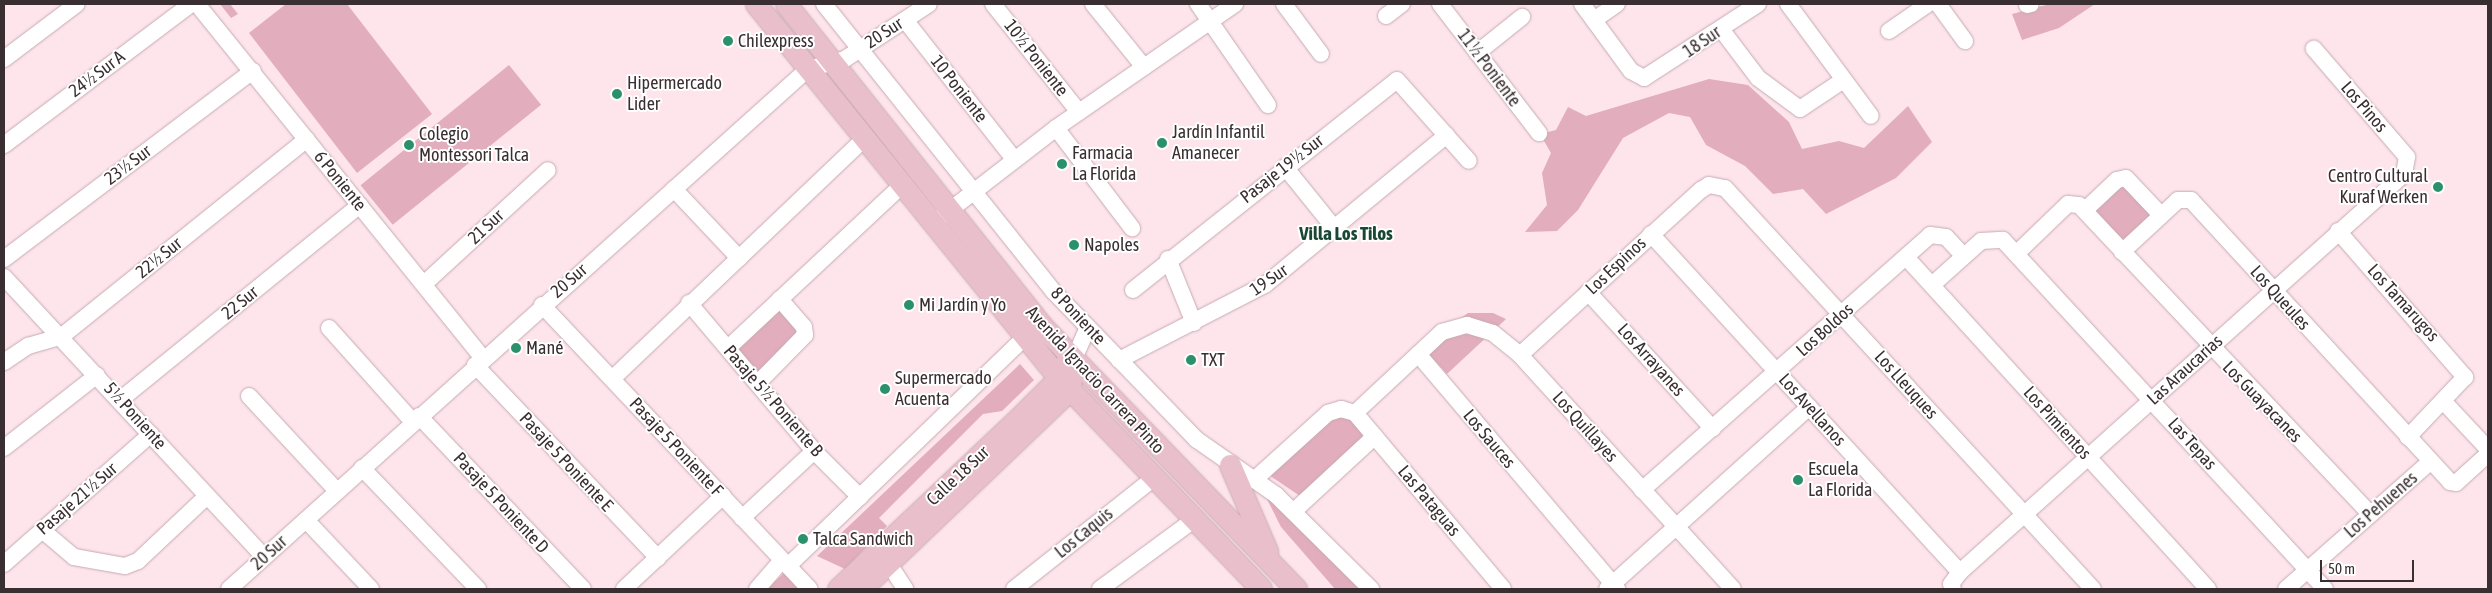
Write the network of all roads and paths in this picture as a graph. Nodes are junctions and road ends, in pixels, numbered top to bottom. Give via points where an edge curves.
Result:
1 (77, 4) edge
2 (190, 4) edge
3 (197, 4) edge
4 (756, 4) edge
5 (786, 4) edge
6 (824, 4) edge
7 (929, 4) edge
8 (993, 4) edge
9 (1093, 4) edge
10 (1198, 4) edge
11 (1234, 4) edge
12 (1284, 4) edge
13 (1402, 4) edge
14 (1440, 4) edge
15 (1582, 4) edge
16 (1617, 4) edge
17 (1758, 4) edge
18 (1788, 4) edge
19 (1928, 4) edge
20 (1938, 4) edge
21 (1386, 16) dead end
22 (1522, 18) dead end
23 (905, 20) junction
24 (1594, 20) junction
25 (1209, 22) junction
26 (1721, 29) junction
27 (1889, 31) dead end
28 (1964, 40) dead end
29 (860, 49) junction
30 (2314, 50) dead end
31 (1477, 53) junction
32 (1320, 54) dead end
33 (4, 59) edge
34 (833, 64) junction
35 (1144, 67) junction
36 (808, 69) junction
37 (253, 71) junction
38 (1842, 81) junction
39 (1268, 105) dead end
40 (1079, 112) junction
41 (1871, 116) dead end
42 (1056, 128) junction
43 (1539, 133) dead end
44 (1447, 136) junction
45 (307, 139) junction
46 (864, 139) junction
47 (4, 145) edge
48 (1014, 159) junction
49 (1469, 161) dead end
50 (2408, 166) joint
51 (1284, 167) junction
52 (548, 170) dead end
53 (1716, 185) joint
54 (902, 186) junction
55 (674, 189) junction
56 (973, 191) junction
57 (360, 205) junction
58 (2079, 207) junction
59 (949, 210) junction
60 (2160, 215) junction
61 (933, 225) junction
62 (1132, 228) dead end
63 (1336, 229) junction
64 (2338, 231) junction
65 (1651, 234) junction
66 (2122, 252) junction
67 (2017, 253) junction
68 (1963, 255) junction
69 (1906, 257) junction
70 (739, 258) junction
71 (4, 259) edge
72 (1168, 260) junction
73 (4, 277) edge
74 (424, 284) junction
75 (1932, 285) junction
76 (1133, 290) dead end
77 (2272, 290) junction
78 (1588, 292) junction
79 (780, 299) junction
80 (689, 303) junction
81 (542, 304) junction
82 (1843, 315) junction
83 (1194, 323) junction
84 (329, 328) dead end
85 (1088, 328) junction
86 (62, 336) junction
87 (1025, 338) junction
88 (728, 348) junction
89 (2209, 348) junction
90 (1418, 354) junction
91 (1520, 354) junction
92 (1070, 358) junction
93 (1119, 360) junction
94 (479, 361) junction
95 (4, 362) edge
96 (1778, 372) junction
97 (97, 375) junction
98 (612, 379) junction
99 (759, 382) junction
100 (1065, 383) junction
101 (249, 396) dead end
102 (120, 400) junction
103 (2152, 400) junction
104 (2444, 402) junction
105 (1809, 407) junction
106 (1355, 413) junction
107 (416, 419) junction
108 (1713, 428) junction
109 (151, 434) junction
110 (1375, 436) junction
111 (2408, 437) junction
112 (4, 448) edge
113 (2488, 449) edge
114 (814, 451) junction
115 (2488, 454) edge
116 (2088, 457) junction
117 (2431, 461) junction
118 (1230, 465) junction
119 (362, 468) junction
120 (1154, 478) junction
121 (1254, 480) junction
122 (1642, 490) junction
123 (336, 491) junction
124 (207, 496) junction
125 (723, 496) junction
126 (860, 496) junction
127 (1294, 511) junction
128 (2024, 514) junction
129 (2370, 514) junction
130 (742, 518) junction
131 (1195, 519) junction
132 (306, 520) junction
133 (1675, 526) junction
134 (42, 530) junction
135 (264, 557) junction
136 (658, 558) junction
137 (785, 563) junction
138 (4, 564) edge
139 (889, 564) junction
140 (2307, 570) junction
141 (1960, 572) junction
142 (1289, 582) edge
143 (239, 586) edge
144 (1612, 588) edge
145 (371, 589) edge
146 (478, 589) edge
147 (583, 589) edge
148 (624, 589) edge
149 (757, 589) edge
150 (810, 589) edge
151 (838, 589) edge
152 (861, 589) edge
153 (905, 589) edge
154 (1014, 589) edge
155 (1100, 589) edge
156 (1262, 589) edge
157 (1371, 589) edge
158 (1503, 589) edge
159 (1733, 589) edge
160 (1953, 589) edge
161 (2093, 589) edge
162 (2208, 589) edge
163 (2286, 589) edge
164 (2324, 589) edge

1 - 33 street
2 - 47 street, 24½ Sur A
3 - 37 street, 6 Poniente
4 - 36 main road, Avenida Ignacio Carrera Pinto
5 - 34 main road, Avenida Ignacio Carrera Pinto
6 - 29 street, 8 Poniente
7 - 23 street, 20 Sur
8 - 40 street, 10½ Poniente
9 - 35 street
10 - 25 street
11 - 25 street
12 - 32 street
13 - 21 street
14 - 31 street, 11½ Poniente
15 - 24 street
16 - 24 street
17 - 26 street, 18 Sur
18 - 38 street
19 - 27 street
20 - 28 street
22 - 31 street
23 - 29 street, 20 Sur
23 - 48 street, 10 Poniente
24 - 26 street, 18 Sur via 1631,71 1644,78
25 - 35 street
25 - 39 street
26 - 38 street via 1758,78 1800,109
29 - 34 street, 20 Sur
29 - 56 street, 8 Poniente
30 - 50 street, Los Pinos via 2407,157
31 - 43 street, 11½ Poniente
34 - 36 street, 20 Sur
34 - 59 main road, Avenida Ignacio Carrera Pinto
35 - 40 street
36 - 46 main road, Avenida Ignacio Carrera Pinto
36 - 55 street, 20 Sur
37 - 45 street, 6 Poniente
37 - 71 street, 23½ Sur
38 - 41 street
40 - 42 street
42 - 48 street
42 - 62 street
44 - 49 street
44 - 51 street, Pasaje 19½ Sur via 1397,80
44 - 63 street, 19 Sur
45 - 57 street, 6 Poniente
45 - 86 street, 22½ Sur
46 - 54 main road, Avenida Ignacio Carrera Pinto
46 - 70 street
48 - 56 street
50 - 64 street, Las Araucarias
51 - 63 street
51 - 72 street, Pasaje 19½ Sur
52 - 74 street, 21 Sur
53 - 65 street, Los Espinos via 1700,190
53 - 82 street, Los Lleuques via 1733,194
54 - 61 main road, Avenida Ignacio Carrera Pinto
54 - 79 street
55 - 70 street
55 - 81 street, 20 Sur
56 - 59 street
56 - 85 street, 8 Poniente
57 - 74 street, 6 Poniente
57 - 102 street, 22 Sur
58 - 60 street via 2117,180 2126,178
58 - 66 street, Los Guayacanes
58 - 67 street
59 - 61 street
59 - 92 main road, Avenida Ignacio Carrera Pinto
60 - 66 street, Los Queules
60 - 77 street, Los Queules via 2182,198 2196,204
61 - 87 main road, Avenida Ignacio Carrera Pinto
63 - 83 street, 19 Sur via 1266,284
64 - 77 street, Las Araucarias
64 - 104 street, Los Tamarugos via 2466,377
65 - 78 street, Los Espinos
65 - 96 street, Los Avellanos
66 - 89 street, Los Guayacanes
67 - 68 street, Las Tepas via 1996,238 1981,241
67 - 103 street, Las Tepas
68 - 69 street, Los Boldos via 1936,233
68 - 75 street
69 - 75 street, Los Pimientos
69 - 82 street, Los Boldos
70 - 80 street
72 - 76 street, Pasaje 19½ Sur
72 - 83 street
73 - 86 street, 5½ Poniente
74 - 94 street, 6 Poniente
75 - 116 street, Los Pimientos
77 - 89 street, Las Araucarias
77 - 111 street, Los Queules
78 - 91 street, Los Espinos
78 - 108 street, Los Arrayanes
79 - 88 street
79 - 99 street via 804,327 805,335
80 - 88 street, Pasaje 5½ Poniente B
80 - 98 street
81 - 94 street, 20 Sur
81 - 98 street, Pasaje 5 Poniente F
82 - 96 street, Los Boldos
82 - 128 street, Los Lleuques
83 - 93 street, 19 Sur
84 - 107 street, Pasaje 5 Poniente D
85 - 92 street
85 - 93 street, 8 Poniente
86 - 95 street, 22½ Sur via 28,346
86 - 97 street, 5½ Poniente
87 - 100 main road, Avenida Ignacio Carrera Pinto
87 - 126 street
88 - 99 street, Pasaje 5½ Poniente B
89 - 103 street, Las Araucarias
89 - 129 street, Los Guayacanes
90 - 91 street, Los Quillayes via 1442,332 1467,324 1493,332
90 - 106 street
90 - 144 street, Los Sauces
91 - 122 street, Los Quillayes
92 - 100 main road
92 - 142 main road, Avenida Ignacio Carrera Pinto
93 - 118 street, 8 Poniente via 1197,440
94 - 107 street, 20 Sur
94 - 136 street, Pasaje 5 Poniente E
96 - 105 street, Los Avellanos
96 - 108 street, Los Boldos
97 - 102 street, 5½ Poniente
97 - 112 street
98 - 125 street, Pasaje 5 Poniente F
99 - 114 street, Pasaje 5½ Poniente B
100 - 120 main road, Avenida Ignacio Carrera Pinto
100 - 139 main road, Calle 18 Sur
100 - 151 main road, Calle 18 Sur
101 - 123 street
102 - 109 street, 5½ Poniente
103 - 116 street, Las Araucarias
103 - 140 street, Las Tepas
104 - 111 street
104 - 113 street
105 - 133 street
105 - 141 street, Los Avellanos
106 - 110 street, Las Pataguas
106 - 121 street via 1340,409 1328,413
107 - 119 street, 20 Sur
107 - 147 street, Pasaje 5 Poniente D
108 - 122 street, Los Boldos
109 - 124 street, 5½ Poniente
109 - 134 street, Pasaje 21½ Sur
110 - 127 street
110 - 158 street, Las Pataguas
111 - 117 street, Los Queules
114 - 126 street, Pasaje 5½ Poniente B
114 - 130 street
115 - 117 street, Los Queules via 2456,483 2450,482
116 - 128 street, Las Araucarias
116 - 162 street, Los Pimientos
117 - 129 street, Los Pehuenes
118 - 121 street, 8 Poniente
118 - 142 main road via 1252,523
119 - 123 street, 20 Sur
119 - 146 street
120 - 131 main road, Avenida Ignacio Carrera Pinto
120 - 154 street, Los Caquis
121 - 127 street, 8 Poniente
122 - 133 street, Los Quillayes
123 - 132 street, 20 Sur
124 - 134 street via 138,561 126,566 74,557
124 - 135 street, 5½ Poniente
125 - 130 street, Pasaje 5 Poniente F
125 - 136 street
126 - 137 street
127 - 157 street, 8 Poniente
128 - 141 street, Las Araucarias
128 - 161 street, Los Lleuques
129 - 140 street, Los Pehuenes
130 - 137 street, Pasaje 5 Poniente F
131 - 155 street
131 - 156 main road, Avenida Ignacio Carrera Pinto
132 - 135 street, 20 Sur
132 - 145 street
133 - 144 street
133 - 159 street, Los Quillayes
134 - 138 street, Pasaje 21½ Sur
135 - 143 street, 20 Sur
136 - 148 street
137 - 149 street
137 - 150 street, Pasaje 5 Poniente F
139 - 152 main road, Calle 18 Sur
139 - 153 street
140 - 163 street, Los Pehuenes
140 - 164 street, Las Tepas
141 - 160 street via 1951,584

